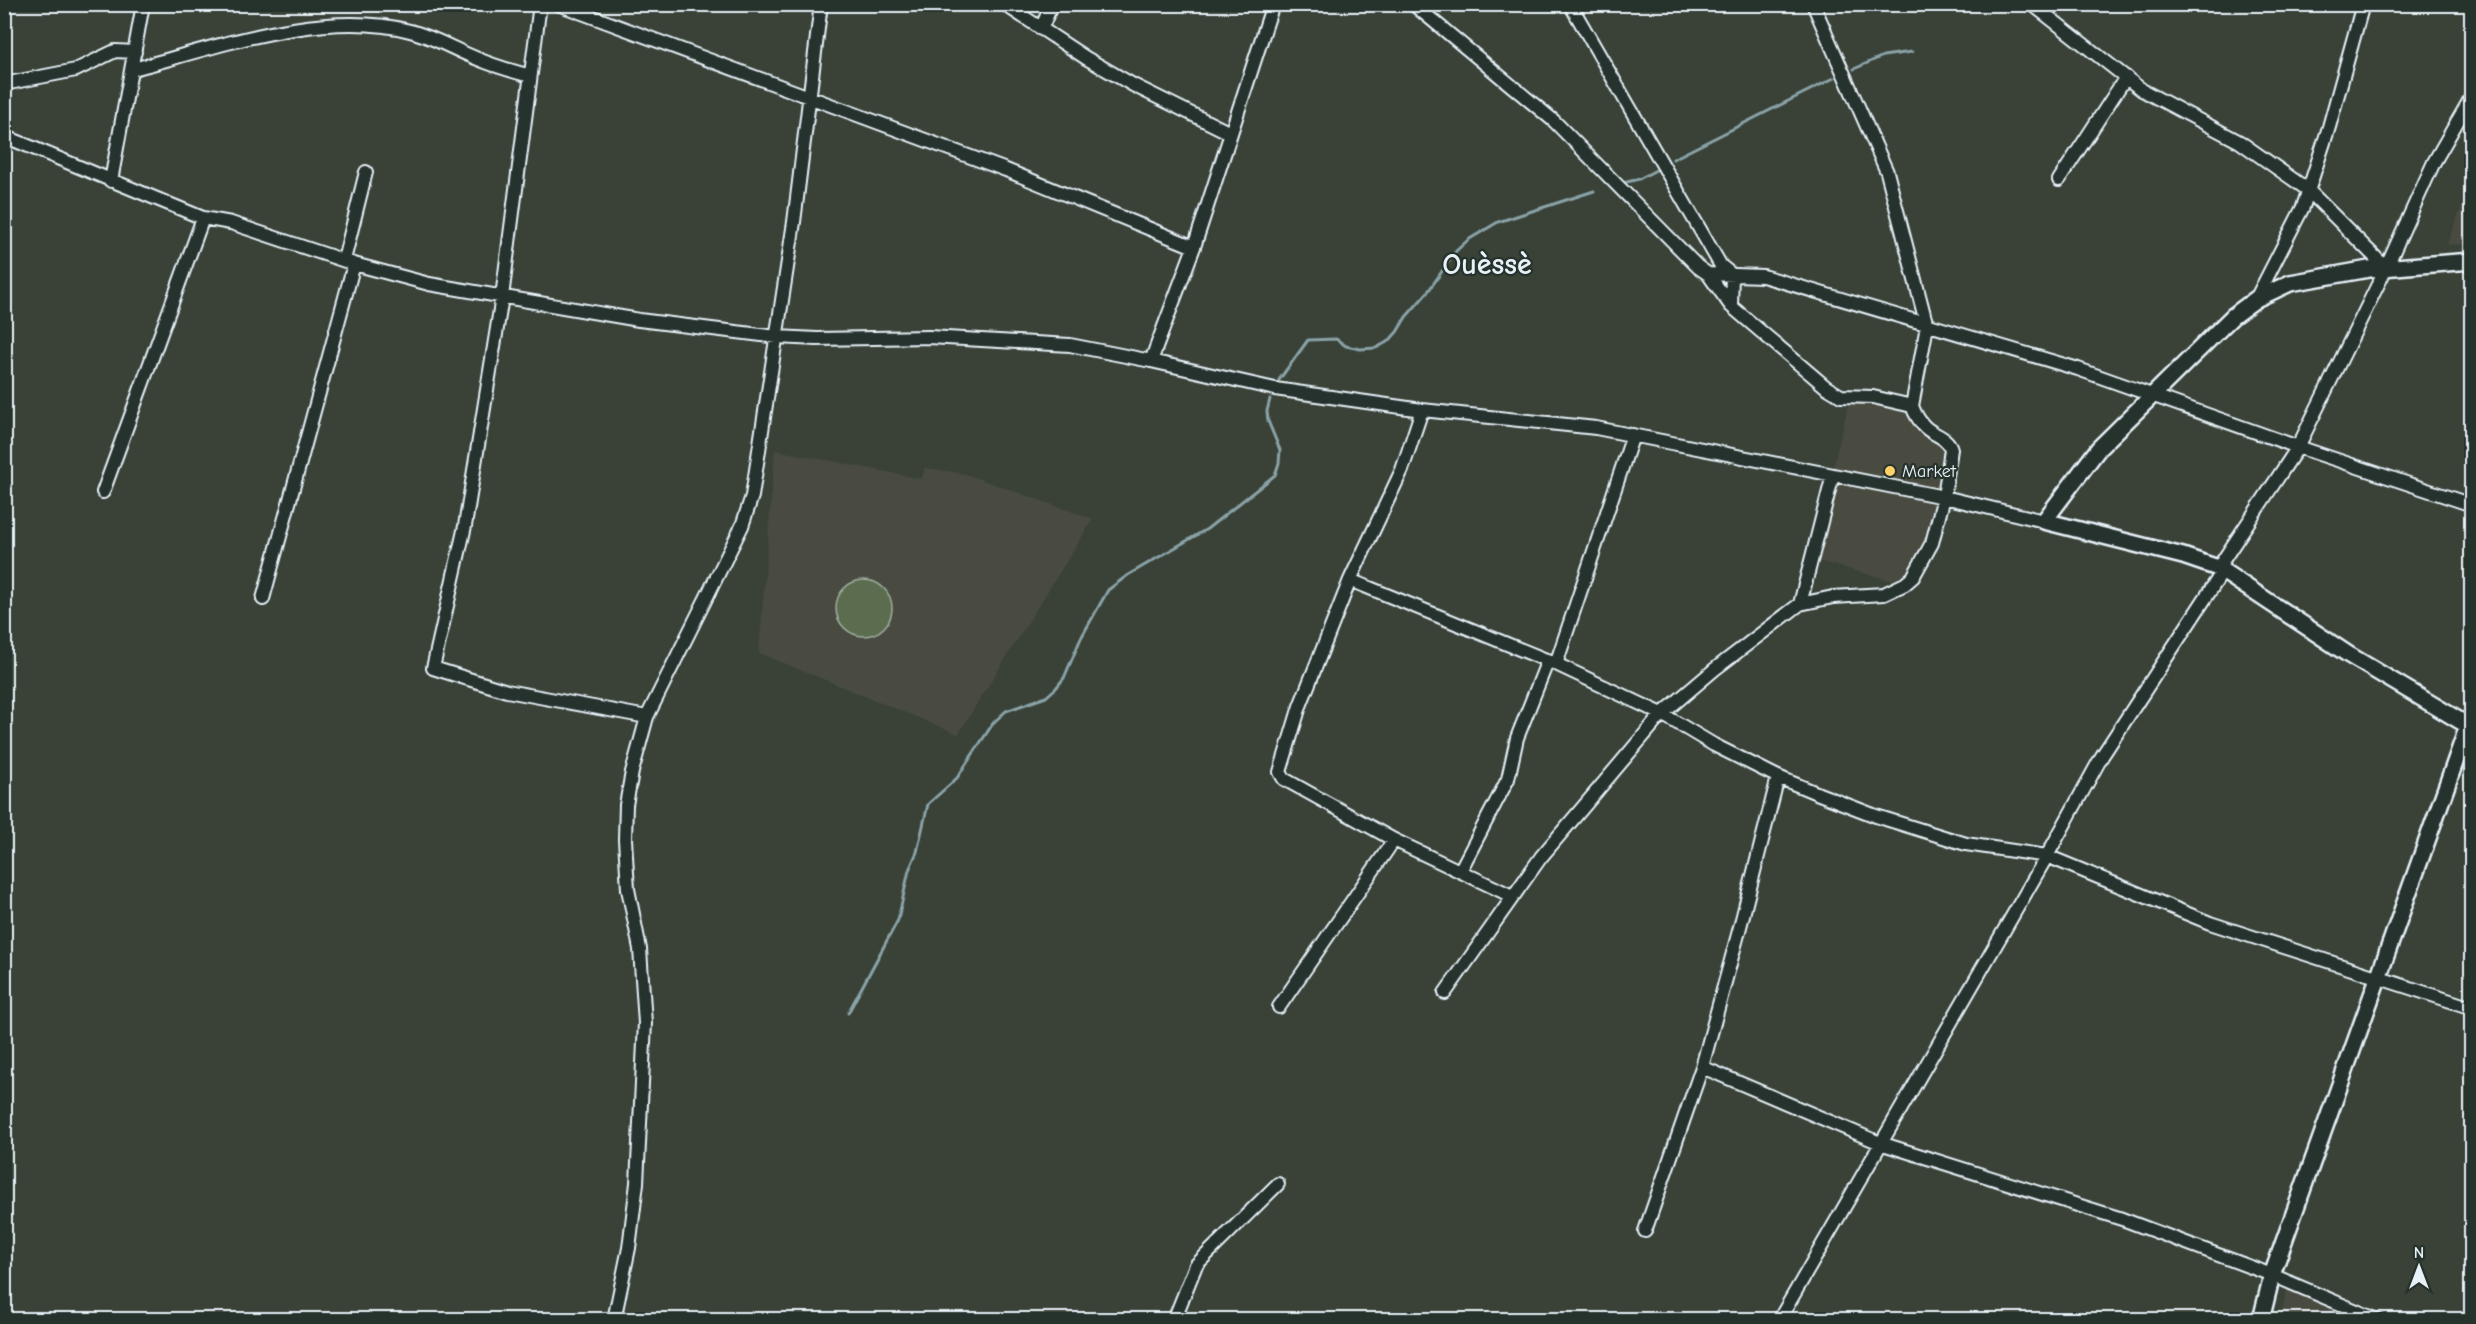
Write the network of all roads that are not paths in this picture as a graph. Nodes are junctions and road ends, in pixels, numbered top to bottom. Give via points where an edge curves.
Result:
1 (143, 4) edge
2 (540, 4) edge
3 (558, 4) edge
4 (821, 4) edge
5 (1004, 4) edge
6 (1052, 4) edge
7 (1273, 4) edge
8 (1413, 4) edge
9 (1570, 4) edge
10 (1813, 4) edge
11 (2032, 4) edge
12 (2363, 4) edge
13 (1041, 29) junction
14 (135, 52) junction
15 (133, 69) junction
16 (530, 76) junction
17 (2126, 77) junction
18 (4, 84) edge
19 (2472, 96) edge
20 (809, 97) junction
21 (1230, 133) junction
22 (4, 136) edge
23 (366, 172) dead end
24 (2059, 180) dead end
25 (111, 181) junction
26 (2308, 190) junction
27 (203, 218) junction
28 (1194, 246) junction
29 (2472, 261) edge
30 (349, 262) junction
31 (2386, 268) junction
32 (1708, 274) junction
33 (1732, 275) junction
34 (502, 297) junction
35 (2256, 299) junction
36 (1731, 306) junction
37 (1927, 326) junction
38 (777, 336) junction
39 (1151, 361) junction
40 (2151, 395) junction
41 (1912, 406) junction
42 (1422, 410) junction
43 (1633, 435) junction
44 (2298, 447) junction
45 (1833, 475) junction
46 (103, 492) dead end
47 (1944, 497) junction
48 (2472, 505) edge
49 (2044, 521) junction
50 (2220, 570) junction
51 (1350, 580) junction
52 (263, 599) dead end
53 (1800, 604) junction
54 (1552, 662) junction
55 (1662, 714) junction
56 (647, 717) junction
57 (2470, 724) edge
58 (1778, 777) junction
59 (1394, 840) junction
60 (2047, 856) junction
61 (1460, 871) junction
62 (1512, 896) junction
63 (2378, 978) junction
64 (1445, 993) dead end
65 (1279, 1007) dead end
66 (2472, 1008) edge
67 (1702, 1067) junction
68 (1880, 1143) junction
69 (1278, 1184) dead end
70 (1645, 1231) dead end
71 (2272, 1275) junction
72 (614, 1320) edge
73 (1174, 1320) edge
74 (1779, 1320) edge
75 (2261, 1320) edge
76 (2378, 1320) edge

1 - 14 street
2 - 16 street
3 - 20 street
4 - 20 street
5 - 13 street
6 - 13 street
7 - 21 street
8 - 32 street via 1554,121
9 - 33 street via 1721,266
10 - 37 street via 1887,172
11 - 17 street
12 - 26 street
13 - 21 street via 1133,85
14 - 15 street
14 - 18 street via 115,51 76,70
15 - 16 street via 270,34 348,25 411,32 478,60
15 - 25 street
16 - 34 street
17 - 24 street
17 - 26 street via 2142,90 2240,142
19 - 31 street via 2434,162
20 - 28 street via 1006,170
20 - 38 street
21 - 28 street
22 - 25 street
23 - 30 street
25 - 27 street
26 - 31 street
26 - 35 street
27 - 30 street via 231,223
27 - 46 street
28 - 39 street
29 - 31 main road
30 - 34 street via 429,284
30 - 52 street
31 - 35 main road via 2290,283
31 - 44 street
32 - 33 street
32 - 36 street
33 - 36 street
33 - 37 street via 1763,276
34 - 38 street via 639,320
34 - 56 street via 465,526 433,668 507,691
35 - 40 main road
36 - 41 street via 1841,396 1873,397
37 - 40 street via 2078,369
37 - 41 street
38 - 39 street via 1035,342
38 - 56 street via 748,512
39 - 42 street via 1275,390
40 - 44 street
40 - 49 main road via 2099,448
41 - 47 street via 1927,429 1950,444
42 - 43 street
42 - 51 street via 1402,470
43 - 45 street
43 - 54 street
44 - 48 street
44 - 50 street
45 - 47 street
45 - 53 street
47 - 49 street
47 - 53 street via 1932,543 1905,584 1884,594 1833,597
49 - 50 main road via 2183,556
50 - 57 main road via 2349,655
50 - 60 street via 2102,756
51 - 54 street
51 - 59 street via 1300,706 1280,771 1284,779
53 - 55 street
54 - 55 street
54 - 61 street via 1516,738 1508,779
55 - 58 street
55 - 62 street
56 - 72 street via 626,804 628,889 640,949 645,1023 637,1183
57 - 63 main road
58 - 60 street via 1876,816 1966,844
58 - 67 street
59 - 61 street
59 - 65 street
60 - 63 street via 2210,923
60 - 68 street
61 - 62 street
62 - 64 street
63 - 66 street
63 - 71 main road
67 - 68 street
67 - 70 street
68 - 71 street via 2122,1219
68 - 74 street
69 - 73 street via 1196,1265
71 - 75 main road
71 - 76 street

